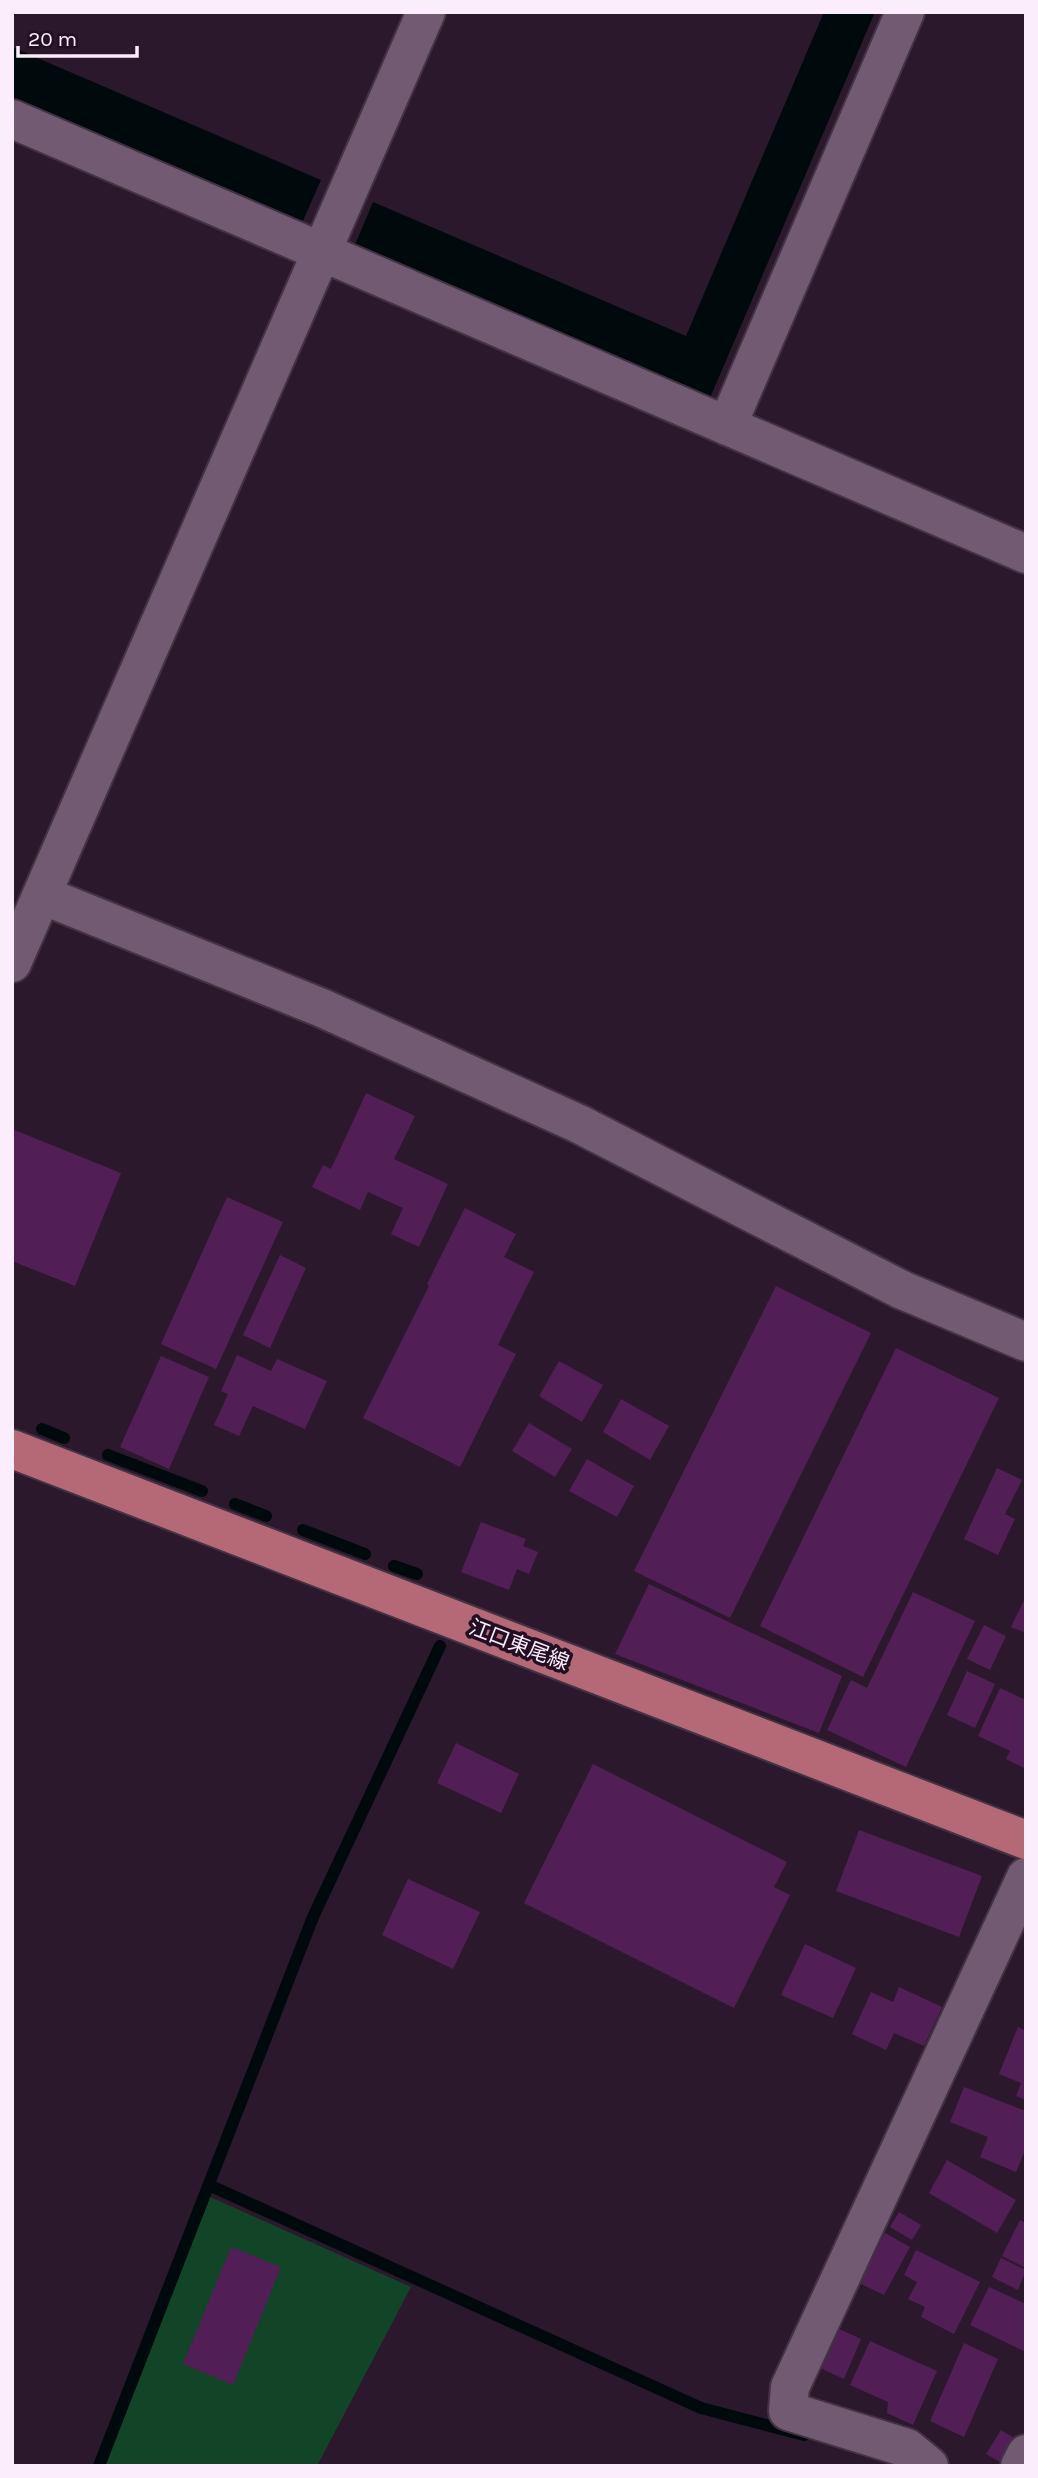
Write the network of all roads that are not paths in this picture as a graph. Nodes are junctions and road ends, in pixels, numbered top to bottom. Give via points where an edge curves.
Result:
1 (426, 12) edge
2 (905, 12) edge
3 (12, 119) edge
4 (321, 252) junction
5 (727, 426) junction
6 (1026, 554) edge
7 (42, 895) junction
8 (12, 962) edge
9 (1026, 1342) edge
10 (12, 1449) edge
11 (1026, 1840) edge
12 (1026, 1877) edge
13 (1026, 2454) edge
14 (929, 2466) edge
15 (1020, 2466) edge

1 - 4 street
2 - 5 street
3 - 4 street
4 - 5 street
4 - 7 street
5 - 6 street
7 - 8 street
7 - 9 street via 322,1008 579,1124 902,1290
10 - 11 main road, 江口東尾線
12 - 14 street via 790,2387 788,2411 907,2448
13 - 15 street

